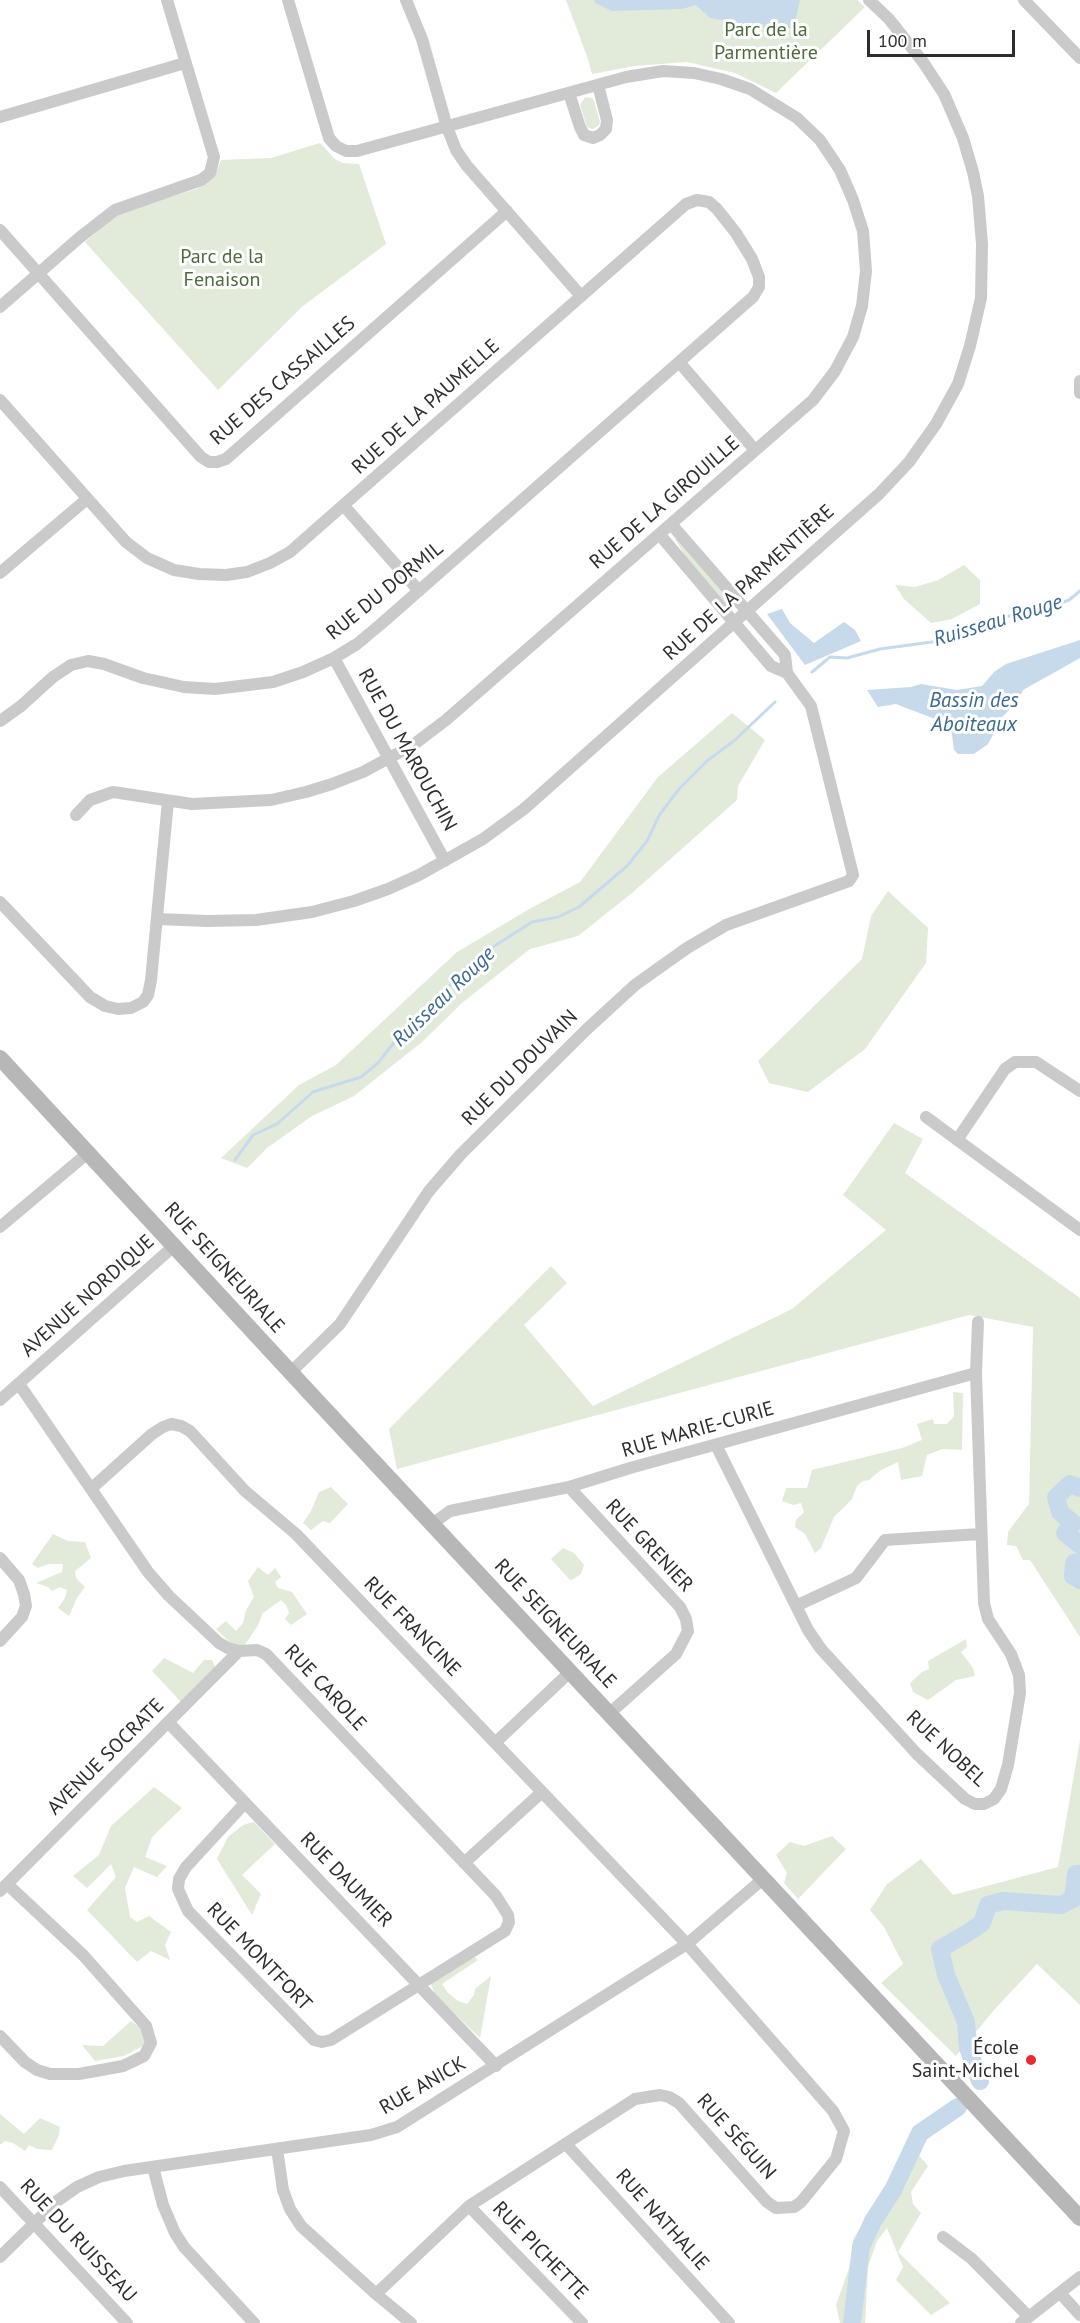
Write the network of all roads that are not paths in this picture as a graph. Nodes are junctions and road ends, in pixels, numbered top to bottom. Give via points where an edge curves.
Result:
1 (167, 0) edge
2 (288, 0) edge
3 (406, 0) edge
4 (869, 0) edge
5 (1023, 0) edge
6 (1080, 58) edge
7 (185, 63) junction
8 (598, 85) junction
9 (570, 93) junction
10 (0, 117) edge
11 (447, 127) junction
12 (507, 211) junction
13 (0, 230) edge
14 (39, 273) junction
15 (581, 296) junction
16 (0, 307) edge
17 (679, 362) junction
18 (1080, 381) edge
19 (1080, 393) edge
20 (0, 400) edge
21 (755, 450) junction
22 (87, 499) junction
23 (344, 506) junction
24 (672, 525) junction
25 (660, 535) junction
26 (0, 573) edge
27 (419, 591) junction
28 (748, 610) junction
29 (734, 622) junction
30 (334, 658) junction
31 (787, 673) junction
32 (0, 721) edge
33 (390, 758) junction
34 (168, 801) junction
35 (76, 815) dead end
36 (446, 861) junction
37 (0, 902) edge
38 (158, 919) junction
39 (0, 1058) edge
40 (1080, 1091) edge
41 (926, 1117) dead end
42 (957, 1140) junction
43 (89, 1152) junction
44 (0, 1227) edge
45 (1080, 1230) edge
46 (175, 1245) junction
47 (978, 1322) dead end
48 (291, 1372) junction
49 (976, 1373) junction
50 (19, 1384) junction
51 (0, 1400) edge
52 (716, 1445) junction
53 (569, 1487) junction
54 (92, 1488) junction
55 (432, 1524) junction
56 (980, 1534) junction
57 (0, 1558) edge
58 (798, 1605) junction
59 (0, 1641) edge
60 (239, 1651) junction
61 (571, 1671) junction
62 (610, 1713) junction
63 (168, 1722) junction
64 (495, 1743) junction
65 (542, 1792) junction
66 (245, 1803) junction
67 (464, 1863) junction
68 (764, 1878) junction
69 (4, 1887) edge
70 (687, 1944) junction
71 (419, 1985) junction
72 (0, 2036) edge
73 (496, 2066) junction
74 (566, 2144) junction
75 (277, 2149) junction
76 (153, 2167) junction
77 (0, 2187) edge
78 (469, 2206) junction
79 (1080, 2218) edge
80 (34, 2223) junction
81 (943, 2237) dead end
82 (0, 2257) edge
83 (1080, 2277) edge
84 (1060, 2293) junction
85 (376, 2294) junction
86 (1080, 2315) edge
87 (1025, 2320) edge
88 (127, 2323) edge
89 (254, 2323) edge
90 (411, 2323) edge
91 (582, 2323) edge
92 (729, 2323) edge

1 - 7 street
2 - 11 street, RUE DE LA GIROUILLE via 329,138 336,146 357,152
3 - 11 street via 422,39
4 - 28 street, RUE DE LA PARMENTIÈRE via 923,62 944,94 963,138 978,196 981,298 958,384 909,462 879,494
5 - 6 street
7 - 10 street
7 - 14 street via 214,157 210,173 201,180 115,210
8 - 9 street, RUE DE LA GIROUILLE
8 - 9 street via 607,120 606,129 593,138 584,135 580,128
8 - 21 street, RUE DE LA GIROUILLE via 663,71 694,73 750,88 797,118 820,140 840,170 853,200 865,261 862,306 853,337 835,371 813,400
9 - 11 street, RUE DE LA GIROUILLE
11 - 12 street via 467,166
12 - 14 street, RUE DES CASSAILLES via 217,462 201,457
12 - 15 street
13 - 14 street, RUE DES CASSAILLES
14 - 16 street
15 - 17 street, RUE DE LA PAUMELLE via 686,204 697,200 709,202 747,250 759,277 759,287 753,297
15 - 23 street, RUE DE LA PAUMELLE
17 - 21 street
17 - 27 street, RUE DU DORMIL
18 - 19 street
20 - 22 street, RUE DE LA PAUMELLE
21 - 24 street, RUE DE LA GIROUILLE
22 - 23 street, RUE DE LA PAUMELLE via 126,542 147,558 174,570 226,575 247,572 290,552
22 - 26 street
23 - 27 street
24 - 25 street, RUE DE LA GIROUILLE
24 - 28 street
25 - 29 street
25 - 33 street, RUE DE LA GIROUILLE via 446,720
27 - 30 street, RUE DU DORMIL via 357,644
28 - 29 street, RUE DE LA PARMENTIÈRE
28 - 31 street via 785,655
29 - 31 street via 771,666
29 - 36 street, RUE DE LA PARMENTIÈRE via 524,809
30 - 32 street, RUE DU DORMIL via 273,682 215,689 143,678 88,661 71,665 53,677
30 - 33 street, RUE DU MAROUCHIN
31 - 48 street, RUE DU DOUVAIN via 810,706 853,875 849,881 726,925 635,985 460,1154 429,1191 340,1324
33 - 34 street, RUE DE LA GIROUILLE via 332,784 271,800 213,804
33 - 36 street, RUE DU MAROUCHIN
34 - 35 street, RUE DE LA GIROUILLE via 113,792 90,800
34 - 38 street
36 - 38 street, RUE DE LA PARMENTIÈRE via 388,889 312,912 256,920
37 - 38 street via 90,997 117,1009 131,1008 148,995
39 - 43 street, RUE SEIGNEURIALE
40 - 42 street via 1036,1062 1015,1062 1005,1069
41 - 42 street
42 - 45 street
43 - 44 street
43 - 46 street, RUE SEIGNEURIALE
46 - 48 street, RUE SEIGNEURIALE
46 - 50 street, AVENUE NORDIQUE
47 - 49 street, RUE NOBEL
48 - 55 street, RUE SEIGNEURIALE
49 - 52 street, RUE MARIE-CURIE
49 - 56 street, RUE NOBEL
50 - 51 street, AVENUE NORDIQUE
50 - 54 street, RUE CAROLE
52 - 53 street, RUE MARIE-CURIE
52 - 58 street, RUE NOBEL
53 - 55 street, RUE MARIE-CURIE via 450,1511
53 - 62 street, RUE GRENIER via 680,1607 686,1619 688,1631 676,1654
54 - 60 street, RUE CAROLE via 148,1572 169,1596 219,1643
54 - 64 street, RUE FRANCINE via 152,1434 171,1424 190,1431 245,1491 296,1534
55 - 61 street, RUE SEIGNEURIALE
56 - 58 street via 885,1540 856,1578
56 - 58 street, RUE NOBEL via 988,1619 1011,1654 1019,1675 1020,1693 1001,1789 984,1804 964,1799 917,1754 820,1649
57 - 59 street via 19,1580 26,1606 22,1617
60 - 63 street, AVENUE SOCRATE
60 - 67 street, RUE CAROLE via 266,1654
61 - 62 street, RUE SEIGNEURIALE
61 - 64 street
62 - 68 street, RUE SEIGNEURIALE
63 - 66 street, RUE DAUMIER
63 - 69 street, AVENUE SOCRATE
64 - 65 street, RUE FRANCINE
65 - 67 street
65 - 70 street, RUE FRANCINE
66 - 71 street, RUE DAUMIER
66 - 71 street, RUE MONTFORT via 179,1879 184,1905 214,1939 307,2035 322,2042
67 - 71 street, RUE CAROLE via 502,1905 509,1922 505,1930
68 - 70 street, RUE ANICK
68 - 79 street, RUE SEIGNEURIALE
69 - 72 street via 82,1955 146,2026 151,2043 144,2056 123,2066 79,2074 50,2074 25,2062
70 - 73 street, RUE ANICK
70 - 74 street, RUE SÉGUIN via 833,2111 844,2131 836,2159 801,2202 794,2207 776,2208 679,2103 660,2095 635,2099
71 - 73 street, RUE DAUMIER
73 - 75 street, RUE ANICK via 397,2127 371,2135
74 - 78 street, RUE SÉGUIN
74 - 92 street, RUE NATHALIE
75 - 76 street, RUE ANICK
75 - 85 street via 283,2190 301,2226
76 - 80 street, RUE ANICK via 99,2177 76,2187
76 - 89 street via 163,2205 184,2247
77 - 80 street, RUE DU RUISSEAU
78 - 85 street, RUE SÉGUIN
78 - 91 street, RUE PICHETTE
80 - 82 street, RUE ANICK
80 - 88 street, RUE DU RUISSEAU
81 - 87 street via 972,2259
83 - 84 street
84 - 86 street
84 - 87 street
85 - 90 street

